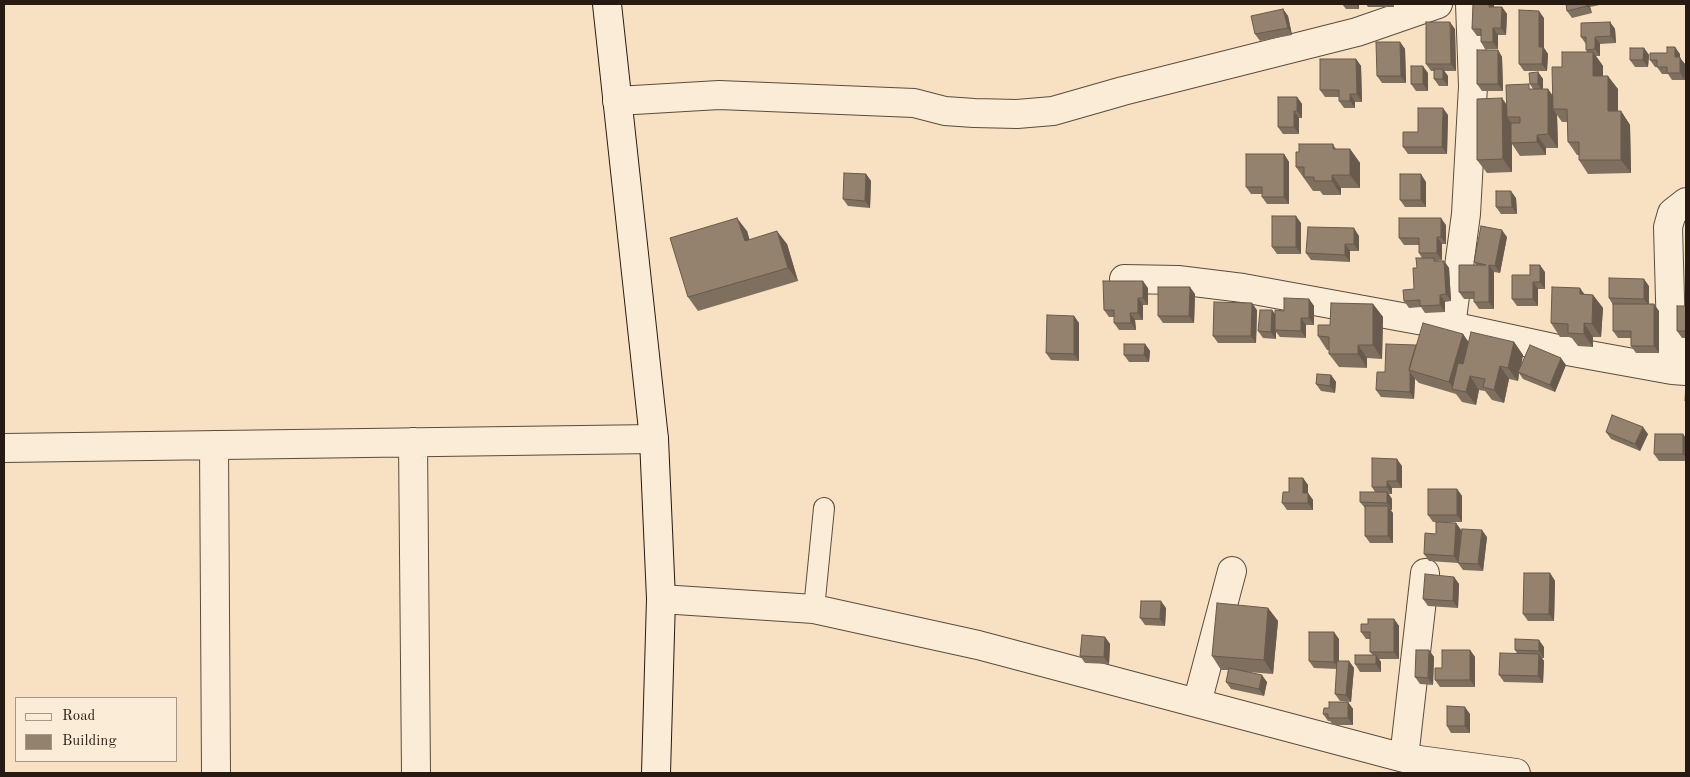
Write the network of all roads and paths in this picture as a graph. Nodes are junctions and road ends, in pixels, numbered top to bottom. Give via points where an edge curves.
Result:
1 (607, 4) edge
2 (1438, 4) edge
3 (1470, 4) edge
4 (618, 101) junction
5 (1686, 202) edge
6 (1124, 279) edge
7 (1452, 326) junction
8 (1679, 371) edge
9 (654, 439) junction
10 (414, 442) junction
11 (214, 445) junction
12 (4, 448) edge
13 (824, 508) dead end
14 (1232, 571) dead end
15 (1425, 573) edge
16 (660, 599) junction
17 (814, 609) junction
18 (1196, 703) junction
19 (1404, 758) junction
20 (216, 773) edge
21 (416, 773) edge
22 (656, 773) edge
23 (1516, 773) edge

1 - 4 street
2 - 4 street via 1357,32 1053,111 974,113 945,111 914,103 719,95
3 - 7 street via 1473,86 1467,204
4 - 9 street
5 - 8 street via 1672,213 1668,227
6 - 7 street via 1178,280 1243,288
7 - 8 street
9 - 10 street
9 - 16 street
10 - 11 street
10 - 21 street
11 - 12 street
11 - 20 street
13 - 17 lane
14 - 18 street
15 - 19 street
16 - 17 street
16 - 22 street
17 - 18 street via 978,645
18 - 19 street
19 - 23 street

